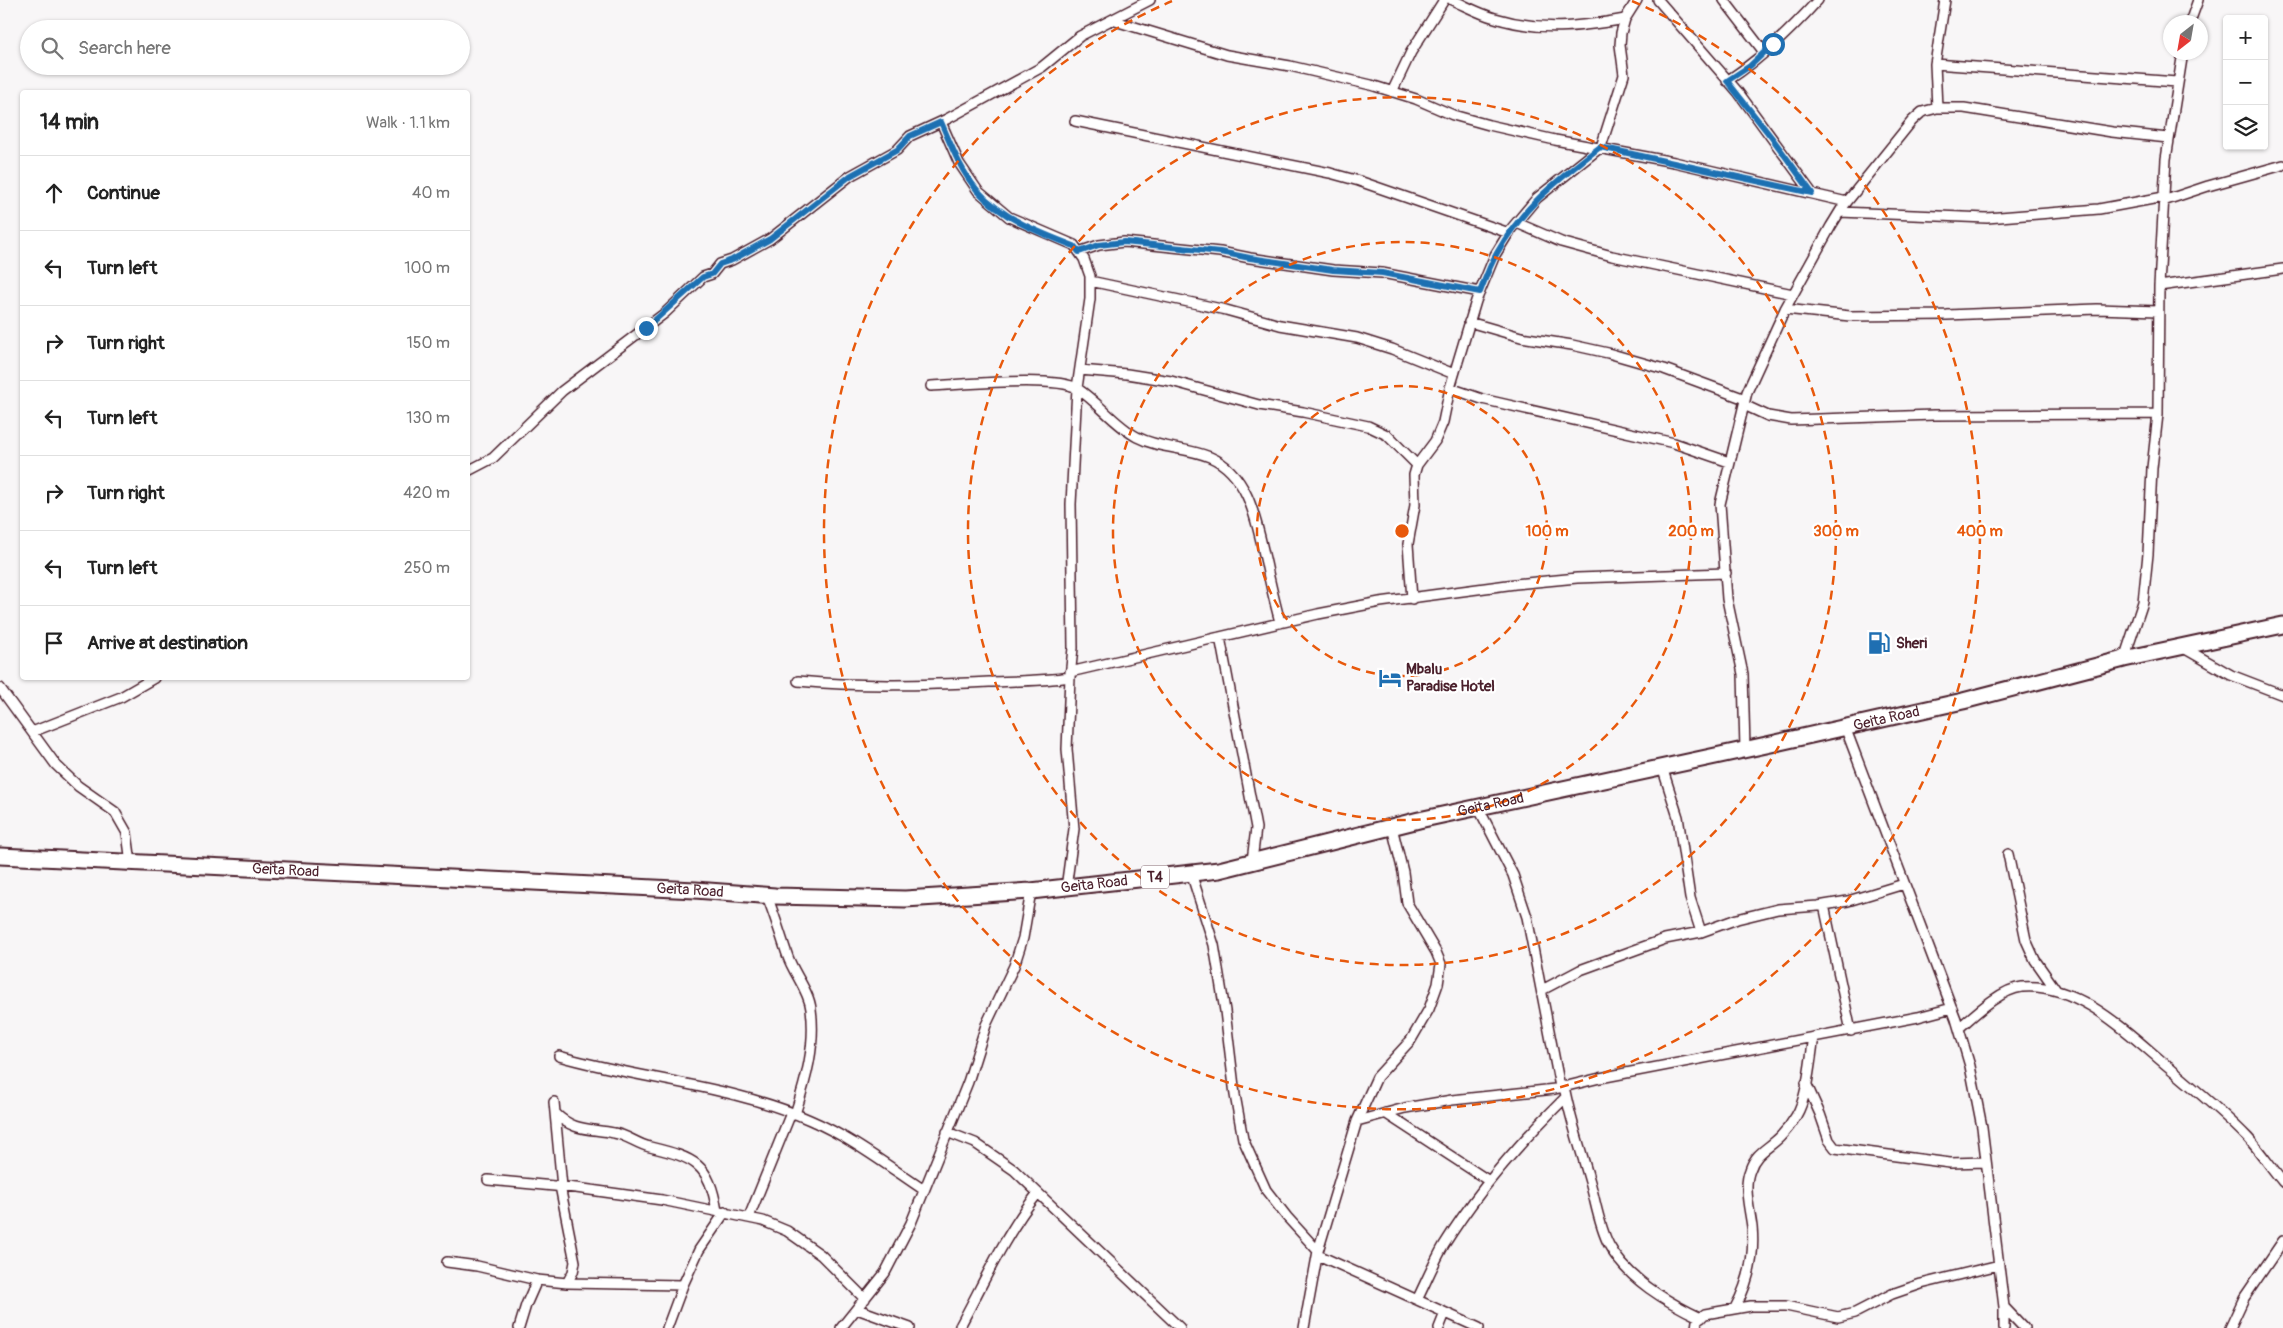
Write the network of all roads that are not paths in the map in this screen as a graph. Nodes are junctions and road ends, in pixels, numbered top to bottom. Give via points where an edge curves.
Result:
1 (1150, 0) edge
2 (1444, 0) edge
3 (1452, 0) edge
4 (1637, 0) edge
5 (1658, 0) edge
6 (1724, 0) edge
7 (1818, 0) edge
8 (1945, 0) edge
9 (2198, 0) edge
10 (2193, 15) edge
11 (1625, 19) junction
12 (1112, 20) junction
13 (1764, 52) junction
14 (2181, 60) edge
15 (1935, 64) junction
16 (1727, 81) junction
17 (2177, 82) junction
18 (1392, 92) junction
19 (1936, 108) junction
20 (1075, 121) dead end
21 (941, 122) junction
22 (2168, 138) junction
23 (1600, 147) junction
24 (2283, 165) edge
25 (1812, 193) junction
26 (2164, 199) junction
27 (1847, 202) junction
28 (1840, 212) junction
29 (1517, 223) junction
30 (1509, 233) junction
31 (1079, 252) junction
32 (2283, 269) edge
33 (1090, 281) junction
34 (2159, 286) junction
35 (1480, 292) junction
36 (1793, 294) junction
37 (1785, 309) junction
38 (2158, 311) junction
39 (1469, 322) junction
40 (1080, 370) junction
41 (1454, 374) junction
42 (931, 386) dead end
43 (1077, 388) junction
44 (1450, 388) junction
45 (1745, 402) junction
46 (2158, 414) junction
47 (1729, 462) junction
48 (1417, 465) junction
49 (470, 470) edge
50 (1726, 573) junction
51 (1412, 598) junction
52 (1280, 622) junction
53 (2283, 625) edge
54 (1220, 637) junction
55 (2182, 647) junction
56 (2124, 659) junction
57 (1070, 674) junction
58 (151, 680) edge
59 (798, 681) dead end
60 (0, 688) edge
61 (2283, 695) edge
62 (1845, 727) junction
63 (32, 732) junction
64 (1745, 749) junction
65 (1662, 767) junction
66 (1478, 807) junction
67 (1392, 827) junction
68 (2008, 854) dead end
69 (0, 856) edge
70 (1252, 862) junction
71 (131, 863) junction
72 (1191, 873) junction
73 (1904, 884) junction
74 (1066, 888) junction
75 (1031, 892) junction
76 (767, 896) junction
77 (1824, 905) junction
78 (1701, 932) junction
79 (1542, 990) junction
80 (2056, 990) junction
81 (1952, 1008) junction
82 (1959, 1028) junction
83 (1851, 1031) junction
84 (1814, 1037) junction
85 (559, 1056) dead end
86 (1806, 1083) junction
87 (1562, 1087) junction
88 (1566, 1097) junction
89 (554, 1102) dead end
90 (555, 1113) junction
91 (1385, 1113) junction
92 (793, 1114) junction
93 (1357, 1121) junction
94 (947, 1132) junction
95 (1986, 1162) junction
96 (488, 1180) dead end
97 (1489, 1181) junction
98 (2283, 1182) edge
99 (561, 1186) junction
100 (924, 1190) junction
101 (1038, 1193) junction
102 (721, 1212) junction
103 (749, 1217) junction
104 (2283, 1241) edge
105 (1318, 1253) junction
106 (447, 1262) dead end
107 (1999, 1265) junction
108 (537, 1280) junction
109 (567, 1283) junction
110 (683, 1285) junction
111 (865, 1299) junction
112 (1417, 1300) junction
113 (2004, 1307) junction
114 (1735, 1308) junction
115 (857, 1309) junction
116 (1445, 1313) junction
117 (1701, 1318) junction
118 (519, 1328) edge
119 (668, 1328) edge
120 (841, 1328) edge
121 (910, 1328) edge
122 (959, 1328) edge
123 (1180, 1328) edge
124 (1304, 1328) edge
125 (1439, 1328) edge
126 (1479, 1328) edge
127 (1696, 1328) edge
128 (2004, 1328) edge
129 (2024, 1328) edge
130 (2230, 1328) edge

1 - 12 street
2 - 18 street via 1411,52
3 - 11 street via 1494,18 1542,28 1579,27
4 - 11 street
5 - 16 street
6 - 13 street
7 - 13 street via 1797,24
8 - 15 street
9 - 10 street
11 - 23 street via 1620,45 1624,75
12 - 18 street via 1227,54 1335,76
12 - 21 street via 1080,36 1042,67
13 - 16 street
14 - 17 street
15 - 17 street
15 - 19 street
16 - 25 street
17 - 22 street
18 - 23 street via 1471,120
19 - 22 street via 1964,108
19 - 27 street via 1922,112 1912,120
20 - 30 street via 1330,173
21 - 31 street via 959,163 978,191 1009,217 1074,246
21 - 49 street via 910,136 897,150 850,176 770,239 720,264 665,313 562,391 493,458
22 - 26 street
23 - 25 street
23 - 29 street via 1537,198
24 - 26 street
25 - 27 street
26 - 28 street via 2099,209 1987,218
26 - 34 street
27 - 28 street
28 - 36 street
29 - 30 street
29 - 36 street via 1561,242 1612,256
30 - 35 street via 1495,255
31 - 33 street via 1084,258
31 - 35 street via 1099,245 1132,243 1220,252 1333,270 1382,273
32 - 34 street
33 - 40 street
33 - 41 street via 1356,338
34 - 38 street
35 - 39 street
36 - 37 street
37 - 38 street via 1850,316 2097,309
37 - 45 street
38 - 46 street
39 - 41 street
39 - 45 street via 1664,369
40 - 43 street
40 - 48 street via 1172,381 1259,405 1368,426 1387,435
41 - 44 street
42 - 43 street via 1026,381
43 - 52 street via 1136,436 1159,446 1185,449 1210,457 1228,468 1243,488 1256,518
43 - 57 street via 1071,504 1073,648
44 - 47 street via 1482,399 1674,443
44 - 48 street via 1443,422 1435,441
45 - 46 street via 1768,416 1791,420 1934,414
45 - 47 street
46 - 56 street via 2143,602
47 - 50 street via 1720,504
48 - 51 street via 1415,505 1408,544
50 - 51 street via 1576,578
50 - 64 street via 1743,674
51 - 52 street
52 - 54 street
53 - 55 highway, Geita Road / T4
54 - 57 street
54 - 70 street via 1256,828
55 - 56 highway, Geita Road / T4
55 - 61 street via 2231,675
56 - 62 highway, Geita Road / T4
57 - 59 street via 1040,680 898,685 851,686
57 - 74 street via 1066,749 1074,829
58 - 63 street via 121,697
60 - 63 street
62 - 64 highway, Geita Road / T4
62 - 73 street
63 - 71 street via 56,765 115,812 126,833
64 - 65 highway, Geita Road / T4
65 - 66 highway, Geita Road / T4
65 - 78 street via 1678,817 1690,898
66 - 67 highway, Geita Road / T4
66 - 79 street via 1513,875 1527,916
67 - 70 highway, Geita Road / T4
67 - 93 street via 1407,903 1441,964 1429,1009 1411,1040 1377,1077
68 - 80 street via 2026,940 2035,960
69 - 71 highway, Geita Road / T4
70 - 72 highway, Geita Road / T4
71 - 76 highway, Geita Road / T4
72 - 74 highway, Geita Road / T4
72 - 105 street via 1214,945 1243,1139 1266,1190
73 - 77 street
73 - 81 street
74 - 75 highway, Geita Road / T4
75 - 76 highway, Geita Road / T4 via 904,900
75 - 94 street via 1023,938 1014,966 986,1026
76 - 92 street via 788,956 811,1007 807,1076
77 - 78 street via 1778,909
77 - 83 street
78 - 79 street via 1665,939 1615,957 1580,970
79 - 87 street
80 - 82 street via 2045,986 2019,987 1990,1001
80 - 98 street via 2122,1026 2249,1139
81 - 82 street
81 - 83 street
82 - 95 street via 1972,1075
83 - 84 street
84 - 86 street
84 - 87 street
85 - 92 street via 598,1067 737,1094
86 - 95 street via 1835,1148 1950,1163
86 - 114 street via 1797,1115 1780,1138 1760,1153 1749,1172 1753,1254 1749,1276
87 - 88 street
87 - 91 street via 1452,1100
88 - 97 street via 1527,1135
88 - 117 street via 1608,1244 1636,1277 1680,1308
89 - 90 street
90 - 99 street
90 - 102 street via 577,1128 623,1135 699,1165 706,1172
91 - 93 street
91 - 97 street
92 - 100 street via 834,1132
92 - 103 street
93 - 105 street
94 - 100 street
94 - 101 street via 996,1156
95 - 107 street
96 - 99 street
97 - 112 street via 1443,1246
99 - 102 street
99 - 109 street via 575,1267
100 - 111 street via 885,1273
101 - 122 street via 1000,1250
101 - 123 street
102 - 103 street
102 - 110 street
103 - 111 street via 787,1231 822,1255
104 - 130 street via 2244,1298
105 - 112 street
105 - 124 street
106 - 108 street
107 - 113 street
107 - 114 street via 1921,1284 1892,1294 1855,1313 1838,1317 1786,1306
108 - 109 street
108 - 118 street
109 - 110 street
110 - 119 street
111 - 115 street
112 - 116 street
113 - 128 street
113 - 129 street
114 - 117 street via 1705,1314
115 - 120 street
115 - 121 street
116 - 125 street
116 - 126 street
117 - 127 street

